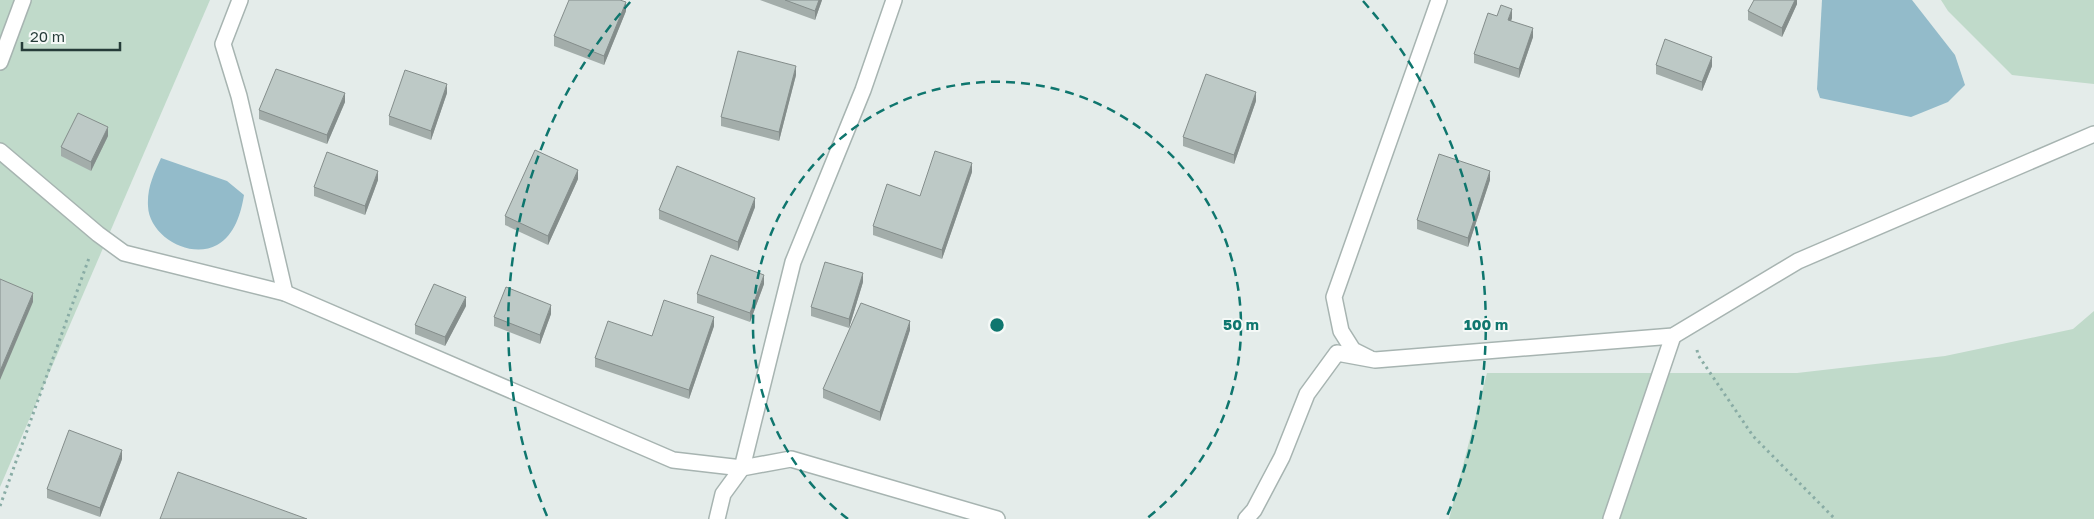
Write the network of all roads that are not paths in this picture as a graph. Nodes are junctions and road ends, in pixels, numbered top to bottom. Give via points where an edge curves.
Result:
1 (23, 0) edge
2 (240, 0) edge
3 (894, 0) edge
4 (1439, 0) edge
5 (0, 62) edge
6 (2094, 134) edge
7 (0, 151) edge
8 (285, 293) junction
9 (1673, 336) junction
10 (1375, 360) junction
11 (742, 468) junction
12 (717, 519) edge
13 (997, 519) edge
14 (1246, 519) edge
15 (1611, 519) edge

1 - 5 street
2 - 8 street via 223,44 239,96
3 - 11 street via 863,90 793,262
4 - 10 street via 1334,297 1342,331 1352,350
6 - 9 street via 1798,260
7 - 8 street via 124,253
8 - 11 street via 673,460
9 - 10 street
9 - 15 street
10 - 14 street via 1337,353 1307,394 1282,456
11 - 12 street via 723,494
11 - 13 street via 791,459

